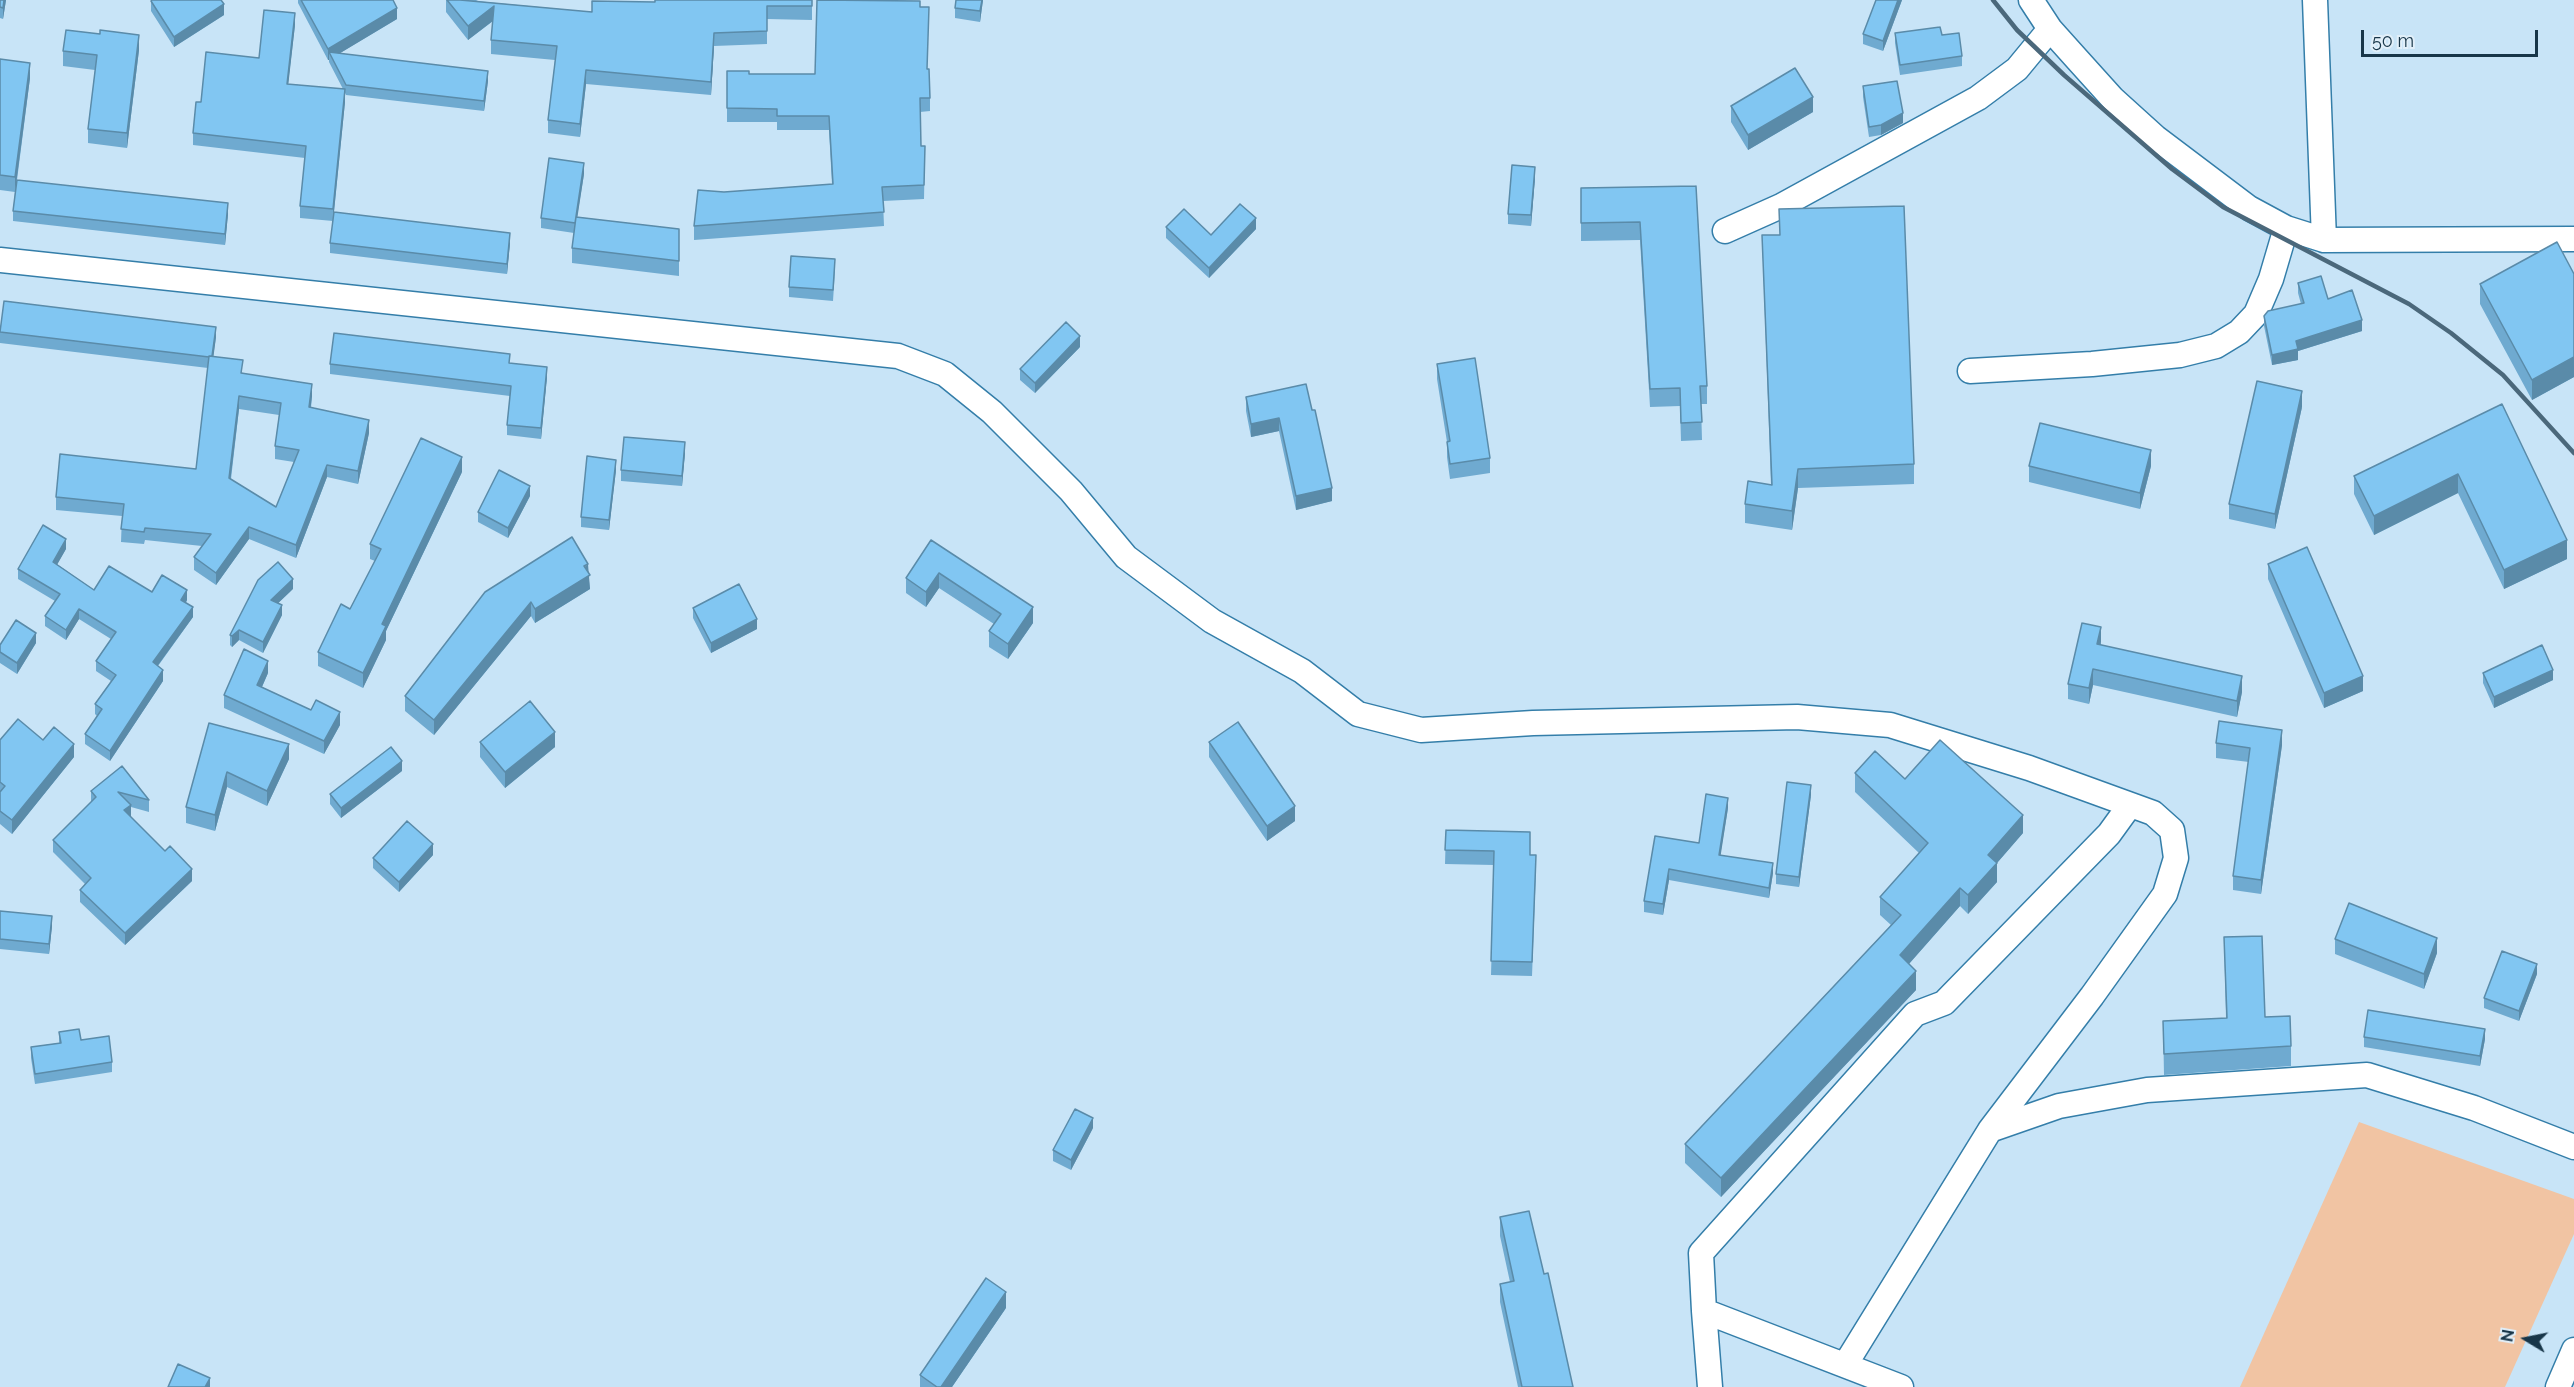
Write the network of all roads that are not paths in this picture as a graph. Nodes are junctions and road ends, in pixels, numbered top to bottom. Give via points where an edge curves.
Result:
1 (2031, 0) edge
2 (2315, 0) edge
3 (2050, 29) junction
4 (2286, 228) junction
5 (1725, 231) dead end
6 (2324, 240) junction
7 (2574, 240) edge
8 (0, 260) edge
9 (1970, 371) dead end
10 (2130, 805) junction
11 (1990, 1130) junction
12 (2574, 1147) edge
13 (1704, 1311) junction
14 (2574, 1350) edge
15 (1845, 1365) junction
16 (1710, 1387) edge
17 (1900, 1387) edge
18 (2558, 1387) edge

1 - 3 street
2 - 6 street
3 - 4 street via 2113,99 2154,137 2249,208
3 - 5 street via 2017,69 1978,98 1781,206
4 - 6 street
4 - 9 street via 2256,314 2239,332 2216,346 2180,355 2092,364
6 - 7 street
8 - 10 street via 898,356 945,374 992,412 1071,491 1126,557 1212,621 1302,671 1358,714 1421,730 1533,723 1797,717 1890,725
10 - 11 street via 2153,813 2172,830 2176,858 2165,894
10 - 13 street via 2109,834 1944,1003 1915,1014 1701,1253
11 - 12 street via 2059,1106 2147,1090 2367,1075 2474,1108
11 - 15 street
13 - 15 street
13 - 16 street
14 - 18 street
15 - 17 street

